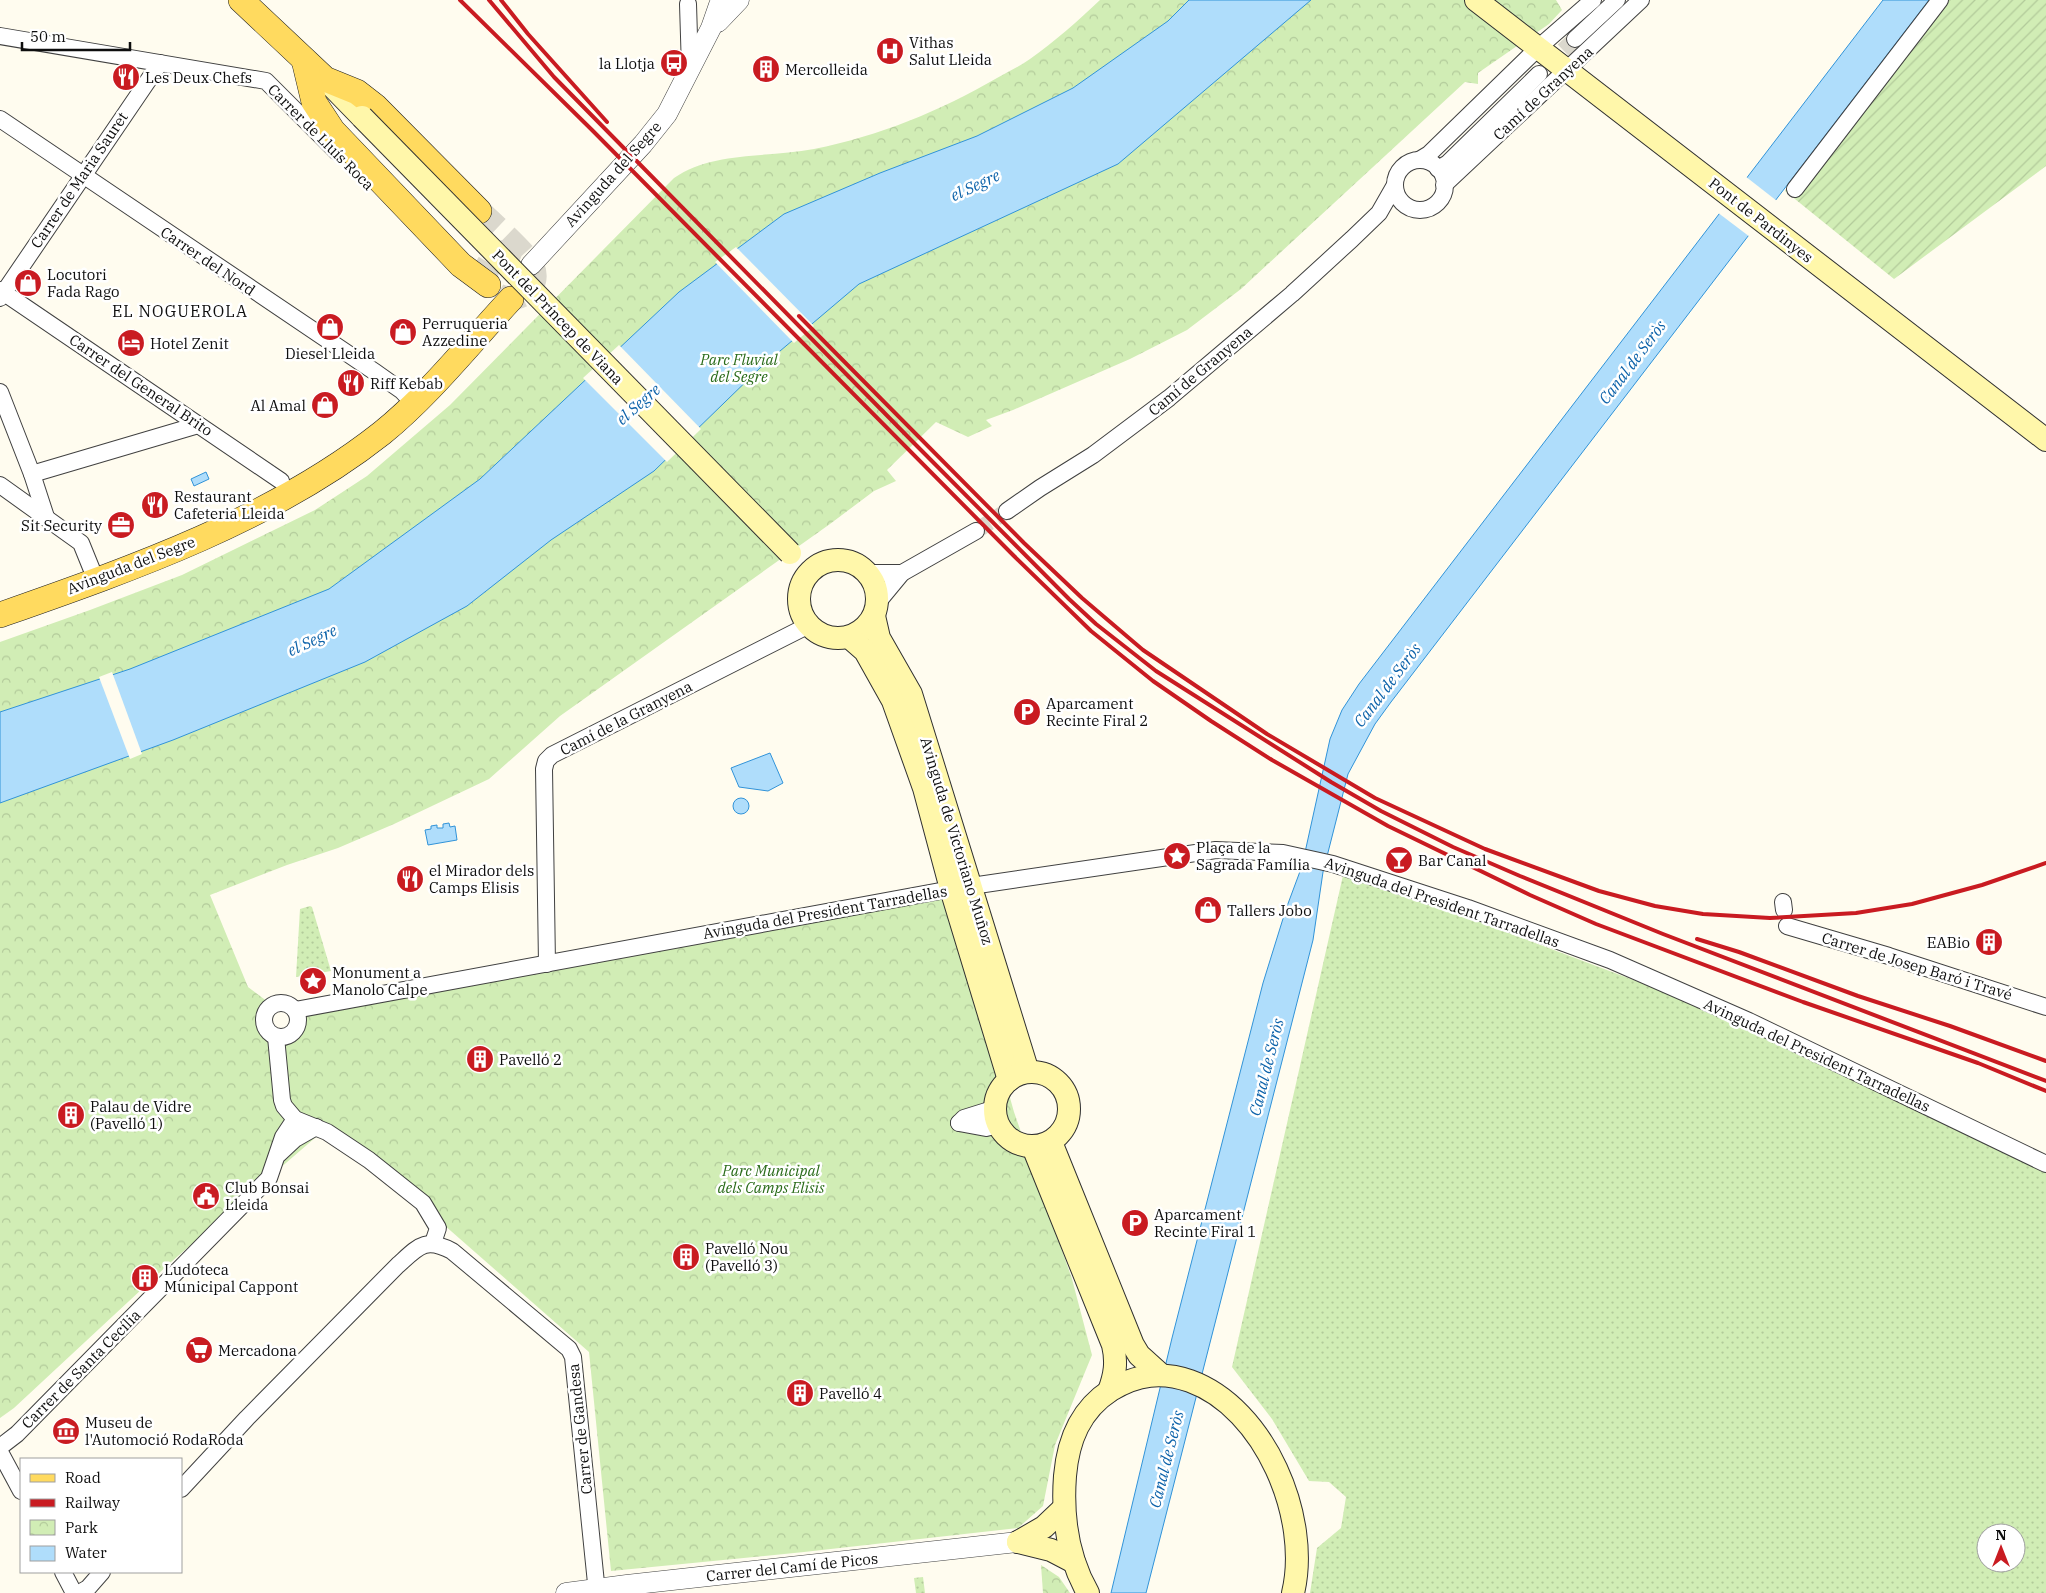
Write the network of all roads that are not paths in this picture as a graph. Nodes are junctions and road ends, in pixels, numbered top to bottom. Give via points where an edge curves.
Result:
1 (241, 0) edge
2 (723, 0) edge
3 (739, 0) edge
4 (1476, 0) edge
5 (1593, 0) edge
6 (1617, 0) edge
7 (1641, 0) edge
8 (1940, 0) edge
9 (686, 2) edge
10 (711, 28) junction
11 (0, 36) edge
12 (1575, 40) tunnel mouth
13 (1533, 45) junction
14 (304, 60) junction
15 (160, 63) junction
16 (1566, 71) junction
17 (688, 73) junction
18 (1539, 74) tunnel mouth
19 (325, 79) junction
20 (0, 119) edge
21 (1419, 160) junction
22 (1438, 169) junction
23 (82, 176) junction
24 (1395, 185) junction
25 (1444, 185) junction
26 (1795, 189) dead end
27 (1409, 207) junction
28 (478, 210) tunnel mouth
29 (1379, 213) junction
30 (531, 264) dead end
31 (496, 291) junction
32 (1, 293) edge
33 (0, 392) edge
34 (408, 398) junction
35 (198, 424) junction
36 (2046, 440) edge
37 (32, 474) junction
38 (281, 481) junction
39 (0, 485) edge
40 (1007, 511) tunnel mouth
41 (46, 517) junction
42 (976, 531) tunnel mouth
43 (809, 571) junction
44 (93, 573) junction
45 (869, 573) junction
46 (902, 573) junction
47 (0, 597) edge
48 (876, 609) junction
49 (0, 615) edge
50 (809, 625) junction
51 (849, 637) junction
52 (961, 888) junction
53 (1785, 913) dead end
54 (547, 964) junction
55 (2046, 1007) edge
56 (295, 1010) junction
57 (276, 1037) junction
58 (1018, 1076) junction
59 (295, 1118) junction
60 (316, 1127) junction
61 (1042, 1144) junction
62 (277, 1156) junction
63 (2046, 1164) edge
64 (436, 1244) junction
65 (1160, 1374) junction
66 (1109, 1391) junction
67 (0, 1447) edge
68 (0, 1452) edge
69 (182, 1488) edge
70 (20, 1489) edge
71 (1064, 1508) junction
72 (1018, 1542) junction
73 (1074, 1562) junction
74 (64, 1573) edge
75 (101, 1573) edge
76 (597, 1591) edge
77 (82, 1592) edge
78 (566, 1593) edge
79 (1088, 1593) edge
80 (1293, 1593) edge

1 - 14 main road
2 - 10 street
3 - 10 street
4 - 13 main road, Pont de Pardinyes
5 - 13 street
6 - 12 street, Camí de Granyena
7 - 16 street, Camí de Granyena
8 - 26 street
9 - 10 street
9 - 17 street
10 - 17 street, Avinguda del Segre
11 - 15 street, Carrer de Lluís Roca
13 - 16 main road, Pont de Pardinyes
13 - 21 street
14 - 19 main road
14 - 31 main road via 314,102 334,131 461,265
15 - 23 street, Carrer de Maria Sauret
15 - 31 street, Carrer de Lluís Roca via 266,81 469,284
16 - 25 street, Camí de Granyena
16 - 36 main road, Pont de Pardinyes
17 - 30 street, Avinguda del Segre via 667,114 643,144
18 - 22 street, Camí de Granyena
19 - 28 main road via 357,92 375,106
19 - 43 main road, Pont del Príncep de Viana, bridge
20 - 23 street, Carrer del Nord
21 - 22 street
21 - 24 street via 1400,170
22 - 25 street
23 - 32 street, Carrer de Maria Sauret
23 - 34 street, Carrer del Nord
24 - 27 street via 1399,198
24 - 29 street, Camí de Granyena
25 - 27 street via 1436,203 1423,209
27 - 29 street
29 - 40 street, Camí de Granyena via 1292,294 1169,398 1093,455
31 - 34 main road, Avinguda del Segre
32 - 35 street, Carrer del General Brito
33 - 37 street
34 - 38 main road, Avinguda del Segre
34 - 44 main road, Avinguda del Segre via 383,432 341,463 276,500 197,540
35 - 37 street
35 - 38 street, Carrer del General Brito
37 - 41 street
38 - 44 main road, Avinguda del Segre
39 - 41 street
41 - 44 street via 81,543
42 - 46 street
43 - 45 main road via 830,560 848,560
43 - 50 main road via 798,595 800,611
44 - 47 main road, Avinguda del Segre
44 - 49 main road, Avinguda del Segre
45 - 46 street
45 - 48 main road via 875,584
46 - 48 street
48 - 51 main road via 864,628
48 - 52 main road, Avinguda de Victoriano Muñoz via 879,638 911,694
50 - 51 main road via 829,637
50 - 54 street, Camí de la Granyena via 552,755 546,761
51 - 52 main road, Avinguda de Victoriano Muñoz via 865,650 893,701
52 - 54 street, Avinguda del President Tarradellas
52 - 58 main road, Avinguda de Victoriano Muñoz
52 - 63 street, Avinguda del President Tarradellas via 1216,850 1302,856 1468,908 1610,960 1749,1021
53 - 55 street, Carrer de Josep Baró i Travé via 1889,956
54 - 56 street, Avinguda del President Tarradellas
56 - 57 street via 298,1021 295,1031 286,1037
56 - 57 street via 282,1003 268,1008 263,1018 264,1025
57 - 59 street via 282,1100
58 - 61 main road via 1001,1088 996,1098 997,1116 1008,1138 1020,1145
58 - 61 main road via 1038,1072 1048,1076 1058,1082 1068,1098 1070,1107 1066,1126 1060,1135
59 - 60 street
59 - 62 street, Carrer de Santa Cecília via 283,1137
60 - 62 street, Carrer de Santa Cecília via 295,1139
60 - 64 street via 369,1160 423,1203 438,1228
61 - 65 main road via 1138,1355
61 - 66 main road via 1113,1346 1116,1361
62 - 67 street, Carrer de Santa Cecília via 269,1178 17,1434
64 - 69 street via 423,1246 398,1265
64 - 76 street, Carrer de Gandesa via 467,1263 569,1349 573,1357
65 - 66 main road via 1142,1376
65 - 80 main road via 1180,1378 1217,1394 1240,1415 1272,1460 1290,1506 1295,1534
66 - 71 main road via 1087,1410 1072,1439 1065,1473
68 - 70 street
71 - 72 main road via 1044,1527
71 - 73 main road
72 - 73 main road via 1051,1550
72 - 76 street, Carrer del Camí de Picos
73 - 79 main road
74 - 77 street
75 - 77 street
76 - 78 street, Carrer del Camí de Picos

